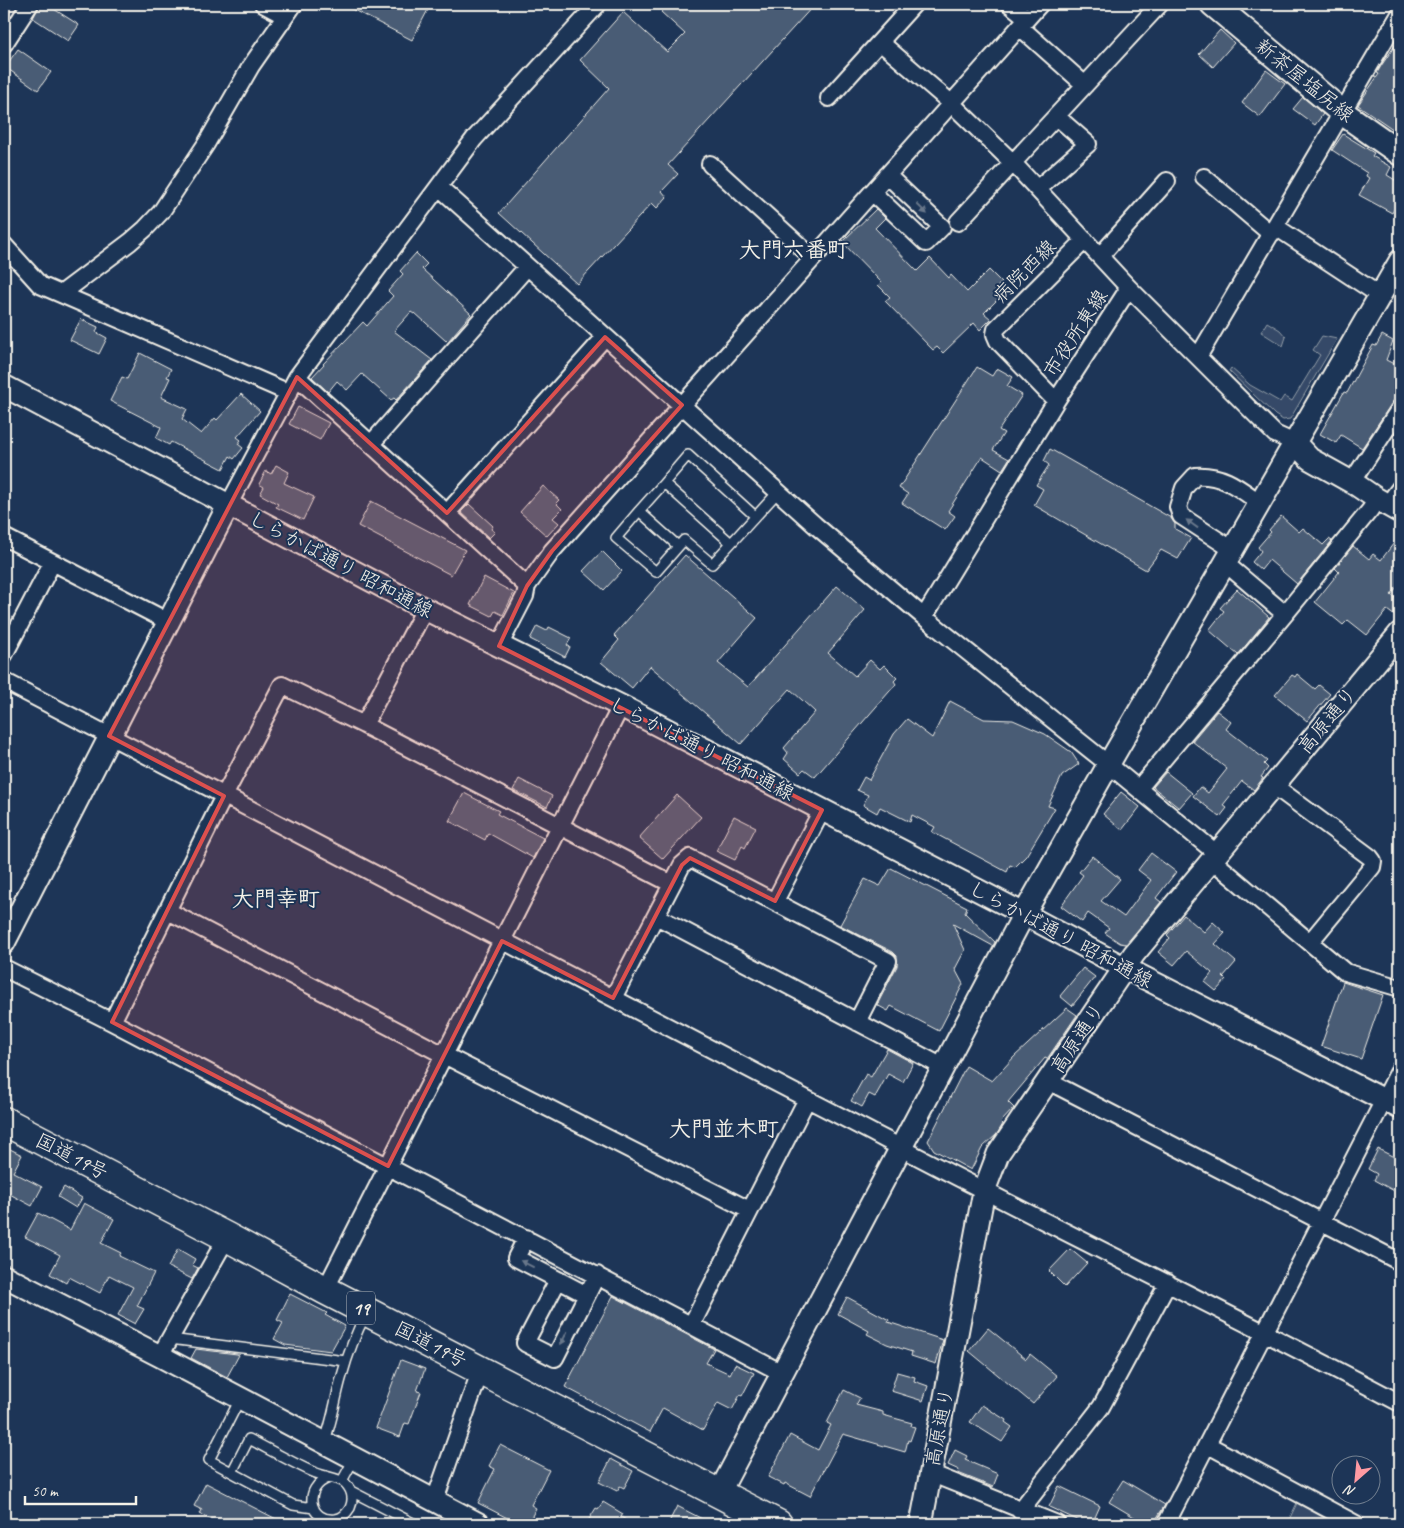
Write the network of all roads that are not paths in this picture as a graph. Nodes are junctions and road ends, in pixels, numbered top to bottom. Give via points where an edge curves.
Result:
1 (30, 4) edge
2 (263, 4) edge
3 (598, 4) edge
4 (914, 4) edge
5 (1010, 4) edge
6 (1040, 4) edge
7 (1160, 4) edge
8 (1213, 4) edge
9 (289, 10) edge
10 (1400, 14) edge
11 (1023, 23) junction
12 (880, 42) junction
13 (4, 44) edge
14 (1085, 85) junction
15 (829, 98) dead end
16 (951, 104) junction
17 (1343, 112) junction
18 (1056, 116) junction
19 (1400, 153) edge
20 (1013, 163) junction
21 (710, 164) dead end
22 (887, 175) junction
23 (1204, 177) dead end
24 (1167, 181) dead end
25 (439, 187) junction
26 (1037, 189) junction
27 (872, 192) junction
28 (958, 222) dead end
29 (1273, 230) junction
30 (1085, 240) junction
31 (4, 245) edge
32 (1100, 256) junction
33 (813, 258) junction
34 (1400, 261) edge
35 (527, 267) junction
36 (1129, 288) junction
37 (61, 294) junction
38 (1381, 294) junction
39 (995, 334) joint
40 (605, 336) junction
41 (1198, 357) junction
42 (297, 377) junction
43 (4, 388) edge
44 (288, 392) junction
45 (1056, 401) junction
46 (682, 405) junction
47 (1400, 408) edge
48 (1295, 443) junction
49 (371, 444) junction
50 (1357, 474) junction
51 (664, 482) junction
52 (778, 492) junction
53 (1394, 499) edge
54 (1260, 502) junction
55 (229, 504) junction
56 (639, 511) junction
57 (448, 514) junction
58 (755, 516) junction
59 (4, 537) edge
60 (731, 543) junction
61 (678, 546) junction
62 (1229, 557) junction
63 (52, 563) junction
64 (527, 586) junction
65 (426, 609) junction
66 (1285, 614) junction
67 (924, 617) junction
68 (169, 622) junction
69 (1399, 638) edge
70 (499, 646) junction
71 (4, 654) edge
72 (4, 681) edge
73 (622, 706) junction
74 (364, 725) junction
75 (109, 736) junction
76 (1108, 764) junction
77 (1144, 782) dead end
78 (1273, 785) junction
79 (224, 796) junction
80 (822, 810) junction
81 (561, 828) junction
82 (1214, 856) junction
83 (672, 884) junction
84 (775, 901) junction
85 (168, 910) junction
86 (1024, 914) junction
87 (656, 916) junction
88 (502, 941) junction
89 (1310, 942) junction
90 (4, 943) edge
91 (4, 968) edge
92 (1125, 968) junction
93 (1400, 988) edge
94 (613, 998) junction
95 (112, 1022) junction
96 (856, 1022) junction
97 (444, 1055) junction
98 (943, 1066) junction
99 (1400, 1069) edge
100 (1048, 1081) junction
101 (806, 1099) junction
102 (1393, 1104) edge
103 (4, 1121) edge
104 (901, 1146) junction
105 (388, 1166) junction
106 (984, 1191) junction
107 (748, 1210) junction
108 (1322, 1222) junction
109 (227, 1237) junction
110 (526, 1238) junction
111 (1400, 1262) edge
112 (597, 1275) junction
113 (4, 1276) edge
114 (558, 1280) junction
115 (1168, 1283) junction
116 (325, 1290) junction
117 (587, 1295) junction
118 (367, 1311) junction
119 (692, 1324) junction
120 (1265, 1332) junction
121 (165, 1347) junction
122 (346, 1362) junction
123 (481, 1369) junction
124 (782, 1373) junction
125 (240, 1398) junction
126 (1400, 1403) edge
127 (324, 1443) junction
128 (1208, 1445) junction
129 (354, 1459) junction
130 (232, 1472) junction
131 (930, 1473) junction
132 (329, 1478) junction
133 (342, 1481) junction
134 (351, 1491) junction
135 (719, 1493) junction
136 (435, 1500) junction
137 (314, 1508) junction
138 (1020, 1511) junction
139 (339, 1521) edge
140 (415, 1524) edge
141 (479, 1524) edge
142 (778, 1524) edge
143 (921, 1524) edge
144 (1056, 1524) edge
145 (1166, 1524) edge
146 (1356, 1524) edge

1 - 13 street
2 - 9 street
3 - 25 street via 474,139
4 - 12 street
5 - 11 street
6 - 11 street
7 - 14 street
8 - 17 main road, 新茶屋塩尻線
9 - 37 street via 250,66 206,144 161,212 130,242
10 - 17 street
11 - 14 street
11 - 16 street
12 - 15 street
12 - 16 street
14 - 18 street
16 - 20 street
16 - 22 street
17 - 19 main road, 新茶屋塩尻線
17 - 29 street
18 - 20 street
18 - 26 street via 1088,144
20 - 26 street
20 - 28 street
21 - 33 street
22 - 27 street
22 -> 27 street via 942,227 926,243
23 - 29 street
24 - 32 street
25 - 35 street
25 - 42 street
26 - 30 street
27 - 33 street
29 - 38 street
29 - 41 street
30 - 32 street
30 - 39 street, 病院西線 via 996,329
31 - 37 street via 40,285
32 - 36 street
33 - 46 street
34 - 38 street
35 - 40 street
35 - 49 street
36 - 41 street
36 - 45 street, 市役所東線
37 - 44 street
38 - 48 street
39 - 45 street, 市役所東線
40 - 46 street
40 - 57 street
41 - 48 street via 1275,434
42 - 44 street
42 - 49 street
43 - 55 street, しらかば通り 昭和通線
44 - 55 street
45 - 67 street
46 - 52 street
46 - 64 street via 552,551
47 - 50 street
48 - 50 street
48 - 53 street via 1310,459 1355,484
48 - 54 street
49 - 57 street
50 - 53 street
51 - 56 lane
51 - 58 lane via 688,455
51 - 60 lane
52 - 58 lane
52 - 67 street
53 - 66 street
54 - 62 street
62 -> 54 street via 1181,516 1178,507 1184,488 1195,476 1208,475 1231,482
55 - 65 street, しらかば通り 昭和通線
55 - 68 street
56 - 61 lane
56 - 61 lane via 616,538 656,572
57 - 64 street
58 - 60 lane
59 - 63 street
60 - 61 lane via 712,564 684,540
62 - 66 street
62 - 76 street
63 - 68 street
63 - 71 street
64 - 70 street
65 - 70 street, しらかば通り 昭和通線
65 - 74 street
66 - 77 street
67 - 76 street
68 - 75 street
69 - 78 street, 高原通り
70 - 73 street, しらかば通り 昭和通線
72 - 75 street
73 - 80 street, しらかば通り 昭和通線
73 - 81 street
74 - 79 street via 282,685
74 - 81 street
75 - 79 street
75 - 90 street
76 - 82 street
76 - 86 street
78 - 82 street, 高原通り
78 - 89 street via 1373,861 1372,867
79 - 85 street
79 - 88 street
80 - 84 street
80 - 86 street, しらかば通り 昭和通線
81 - 83 street
81 - 88 street
82 - 89 street
82 - 92 street, 高原通り
83 - 84 street via 682,865 690,858
83 - 87 street
84 - 96 street via 888,961
85 - 95 street
85 - 97 street
86 - 92 street, しらかば通り 昭和通線
86 - 98 street
87 - 94 street
87 - 96 street
88 - 94 street
88 - 97 street
89 - 93 street via 1345,972
91 - 95 street
92 - 100 street, 高原通り
92 - 102 street, しらかば通り 昭和通線
94 - 101 street
95 - 105 street
96 - 98 street
97 - 105 street
97 - 107 street
98 - 104 street
99 - 102 street
100 - 106 street, 高原通り via 998,1154
100 - 108 street
101 - 104 street
101 - 107 street
102 - 108 street
103 - 109 highway, 国道19号 / 19
104 - 106 street
104 - 124 street
105 - 110 street
105 - 116 street
106 - 115 street
106 - 131 street, 高原通り
107 - 119 street
108 - 111 street
108 - 120 street
109 - 116 highway, 国道19号 / 19
109 - 121 street
110 - 112 street
114 -> 110 street via 516,1258
112 - 117 street
112 - 119 street
113 - 121 street
114 - 117 street
117 -> 114 street via 554,1358 525,1343
115 - 120 street
115 - 138 street via 1101,1407
116 - 118 highway, 国道19号 / 19
118 - 122 lane
118 - 123 highway, 国道19号 / 19
119 - 124 street
120 - 126 street
120 - 128 street
121 - 122 lane
121 - 125 street
122 - 127 lane
123 - 135 highway, 国道19号 / 19
123 - 136 street
124 - 135 street
125 - 127 street
125 - 130 lane via 208,1460
127 - 129 street
128 - 145 street
128 - 146 street
129 - 133 lane
129 - 136 street
130 - 132 lane via 249,1439
130 - 137 lane via 293,1505
131 - 138 street
131 - 143 street, 高原通り
132 - 133 lane
132 - 137 lane via 314,1489
133 - 134 lane
134 - 139 lane via 352,1505
134 - 140 lane
135 - 142 highway, 国道19号 / 19
136 - 141 street
137 - 139 lane via 322,1517
138 - 144 street

